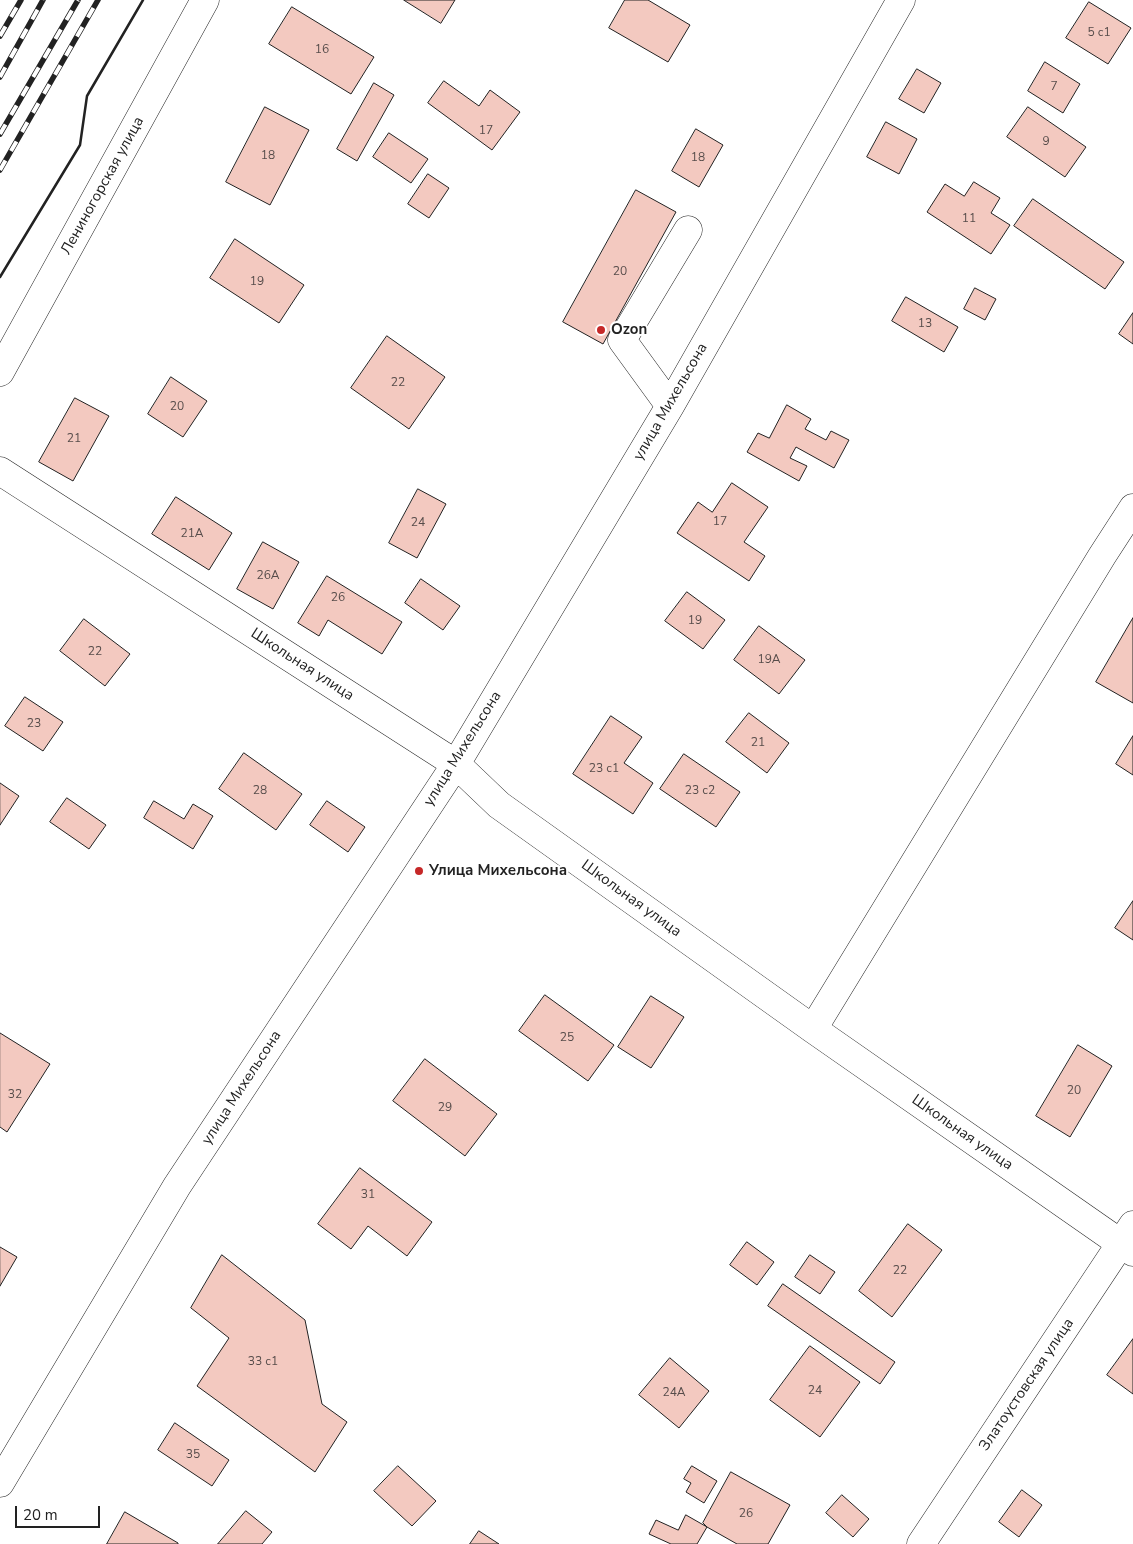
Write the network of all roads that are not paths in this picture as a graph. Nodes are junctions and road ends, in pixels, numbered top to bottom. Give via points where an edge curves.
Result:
1 (206, 0) edge
2 (901, 0) edge
3 (688, 230) dead end
4 (0, 372) edge
5 (670, 406) junction
6 (0, 471) edge
7 (1133, 508) edge
8 (456, 764) junction
9 (813, 1029) junction
10 (1129, 1240) edge
11 (0, 1483) edge
12 (921, 1544) edge

1 - 4 street, Лениногорская улица
2 - 5 street, улица Михельсона
3 - 5 street via 622,340
5 - 8 street, улица Михельсона
6 - 8 street, Школьная улица
7 - 9 street
8 - 9 street, Школьная улица via 499,805
8 - 11 street, улица Михельсона via 177,1186
9 - 10 street, Школьная улица
10 - 12 street, Златоустовская улица

